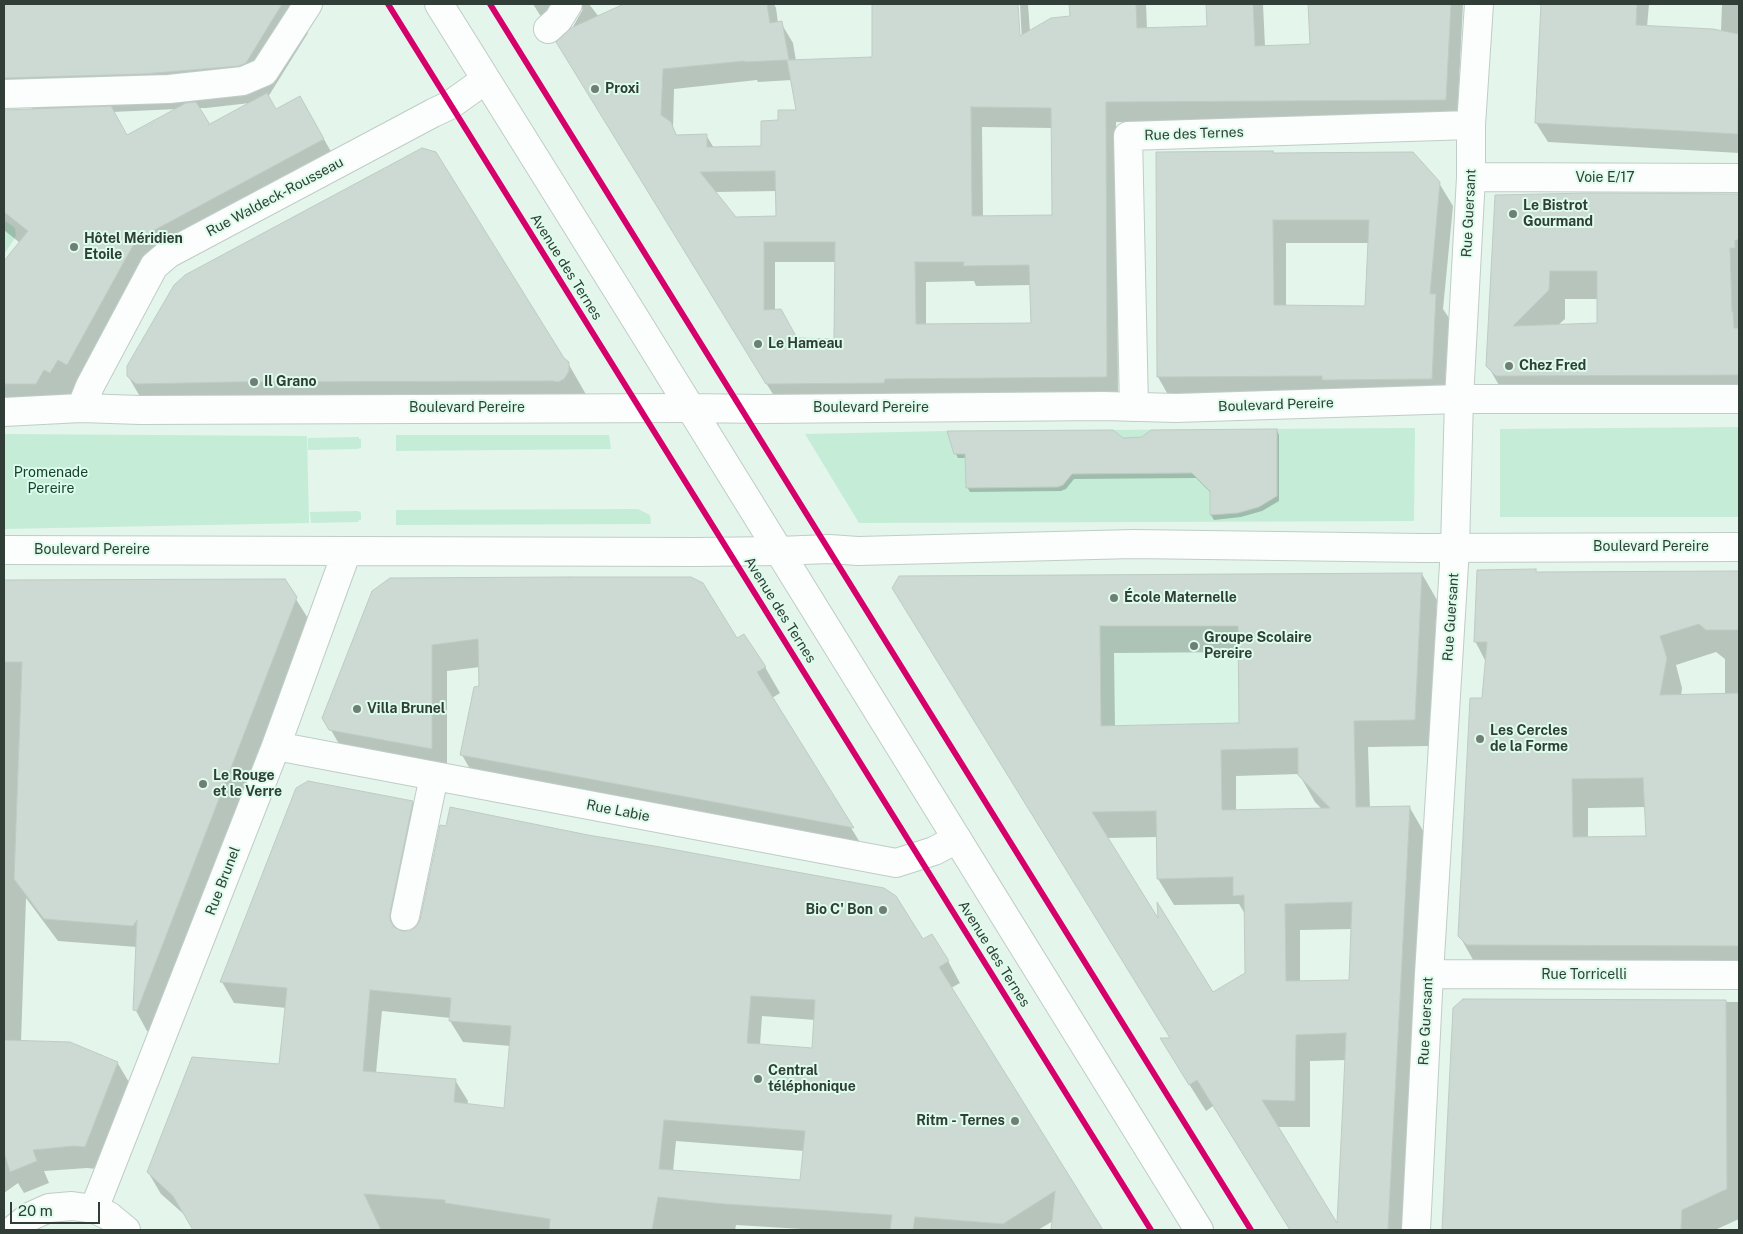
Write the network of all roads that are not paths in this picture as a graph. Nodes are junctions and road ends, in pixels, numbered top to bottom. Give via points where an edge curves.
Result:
1 (308, 4) edge
2 (439, 4) edge
3 (568, 4) edge
4 (1479, 4) edge
5 (548, 29) dead end
6 (485, 80) junction
7 (4, 94) edge
8 (1471, 125) junction
9 (1471, 177) junction
10 (1739, 178) edge
11 (1459, 399) junction
12 (1739, 400) edge
13 (1134, 407) junction
14 (81, 408) junction
15 (690, 408) junction
16 (4, 412) edge
17 (1739, 547) edge
18 (1455, 548) junction
19 (4, 550) edge
20 (347, 551) junction
21 (778, 551) junction
22 (276, 746) junction
23 (434, 776) junction
24 (957, 839) junction
25 (405, 916) dead end
26 (1428, 974) junction
27 (1739, 975) edge
28 (94, 1209) junction
29 (4, 1226) edge
30 (11, 1230) edge
31 (126, 1230) edge
32 (1199, 1230) edge
33 (1416, 1230) edge

1 - 7 street via 264,72 243,81 169,89
2 - 6 street, Avenue des Ternes
3 - 5 street
4 - 8 street, Rue Guersant
6 - 14 street, Rue Waldeck-Rousseau via 450,105 168,254 154,266
6 - 15 street, Avenue des Ternes
8 - 9 street, Rue Guersant
8 - 13 street, Rue des Ternes via 1128,136
9 - 10 street, Voie E/17
9 - 11 street, Rue Guersant
11 - 12 street, Boulevard Pereire
11 - 13 street, Boulevard Pereire
11 - 18 street, Rue Guersant
13 - 15 street, Boulevard Pereire
14 - 15 street, Boulevard Pereire
14 - 16 street, Boulevard Pereire
15 - 21 street, Avenue des Ternes
17 - 18 street, Boulevard Pereire
18 - 21 street, Boulevard Pereire via 1134,544
18 - 26 street, Rue Guersant
19 - 20 street, Boulevard Pereire
20 - 21 street, Boulevard Pereire
20 - 22 street, Rue Brunel
21 - 24 street, Avenue des Ternes
22 - 23 street, Rue Labie
22 - 28 street, Rue Brunel
23 - 24 street, Rue Labie via 896,863 934,852
23 - 25 street
24 - 32 street, Avenue des Ternes
26 - 27 street, Rue Torricelli
26 - 33 street, Rue Guersant
28 - 30 street via 72,1206 48,1208
28 - 31 street
29 - 30 street

